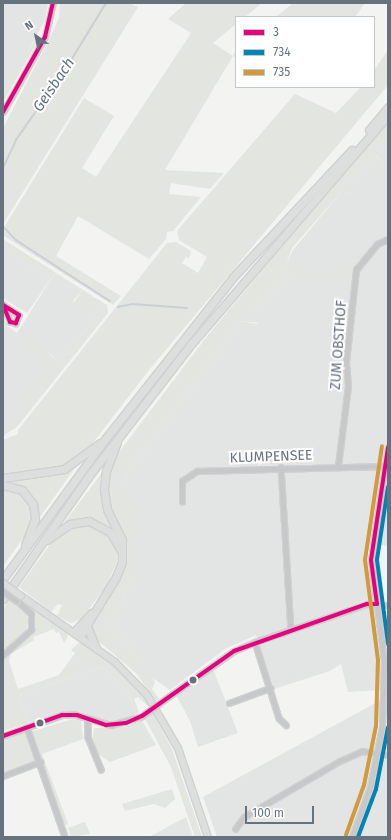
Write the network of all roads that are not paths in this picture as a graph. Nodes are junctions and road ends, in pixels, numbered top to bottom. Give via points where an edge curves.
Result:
1 (53, 3) edge
2 (388, 107) edge
3 (3, 112) edge
4 (388, 116) edge
5 (388, 239) edge
6 (120, 435) junction
7 (106, 438) junction
8 (388, 447) edge
9 (338, 466) junction
10 (385, 466) junction
11 (281, 467) junction
12 (3, 478) edge
13 (3, 485) edge
14 (182, 502) dead end
15 (45, 541) junction
16 (23, 550) junction
17 (122, 552) junction
18 (3, 579) edge
19 (3, 583) edge
20 (3, 591) edge
21 (3, 599) edge
22 (377, 604) junction
23 (388, 605) edge
24 (93, 611) junction
25 (87, 626) junction
26 (291, 629) junction
27 (77, 634) junction
28 (255, 642) junction
29 (96, 648) junction
30 (3, 655) edge
31 (386, 660) edge
32 (270, 688) junction
33 (229, 703) dead end
34 (88, 720) junction
35 (286, 725) dead end
36 (27, 727) junction
37 (3, 736) edge
38 (378, 753) junction
39 (388, 755) edge
40 (40, 762) junction
41 (101, 769) dead end
42 (3, 776) edge
43 (235, 829) dead end
44 (65, 837) edge
45 (208, 837) edge
46 (352, 837) edge

1 - 3 street via 42,42
2 - 7 highway via 338,166 256,250
4 - 6 highway via 244,279
5 - 9 street, ZUM OBSTHOF via 377,244 356,270 346,362 348,386
6 - 15 highway
6 - 17 highway via 106,471 104,489 108,509 122,540
7 - 12 highway via 64,469
7 - 16 highway
8 - 10 street
9 - 10 street, KLUMPENSEE
9 - 11 street, KLUMPENSEE
10 - 22 street via 371,560
11 - 14 street, KLUMPENSEE via 190,474 180,487
11 - 26 street
13 - 16 highway via 22,490 33,504 35,519
15 - 17 highway via 70,524 89,521 110,532
15 - 21 highway
16 - 18 highway
17 - 24 highway via 116,577
19 - 27 main road, bridge
20 - 30 street, bridge via 31,614 31,630
22 - 23 street
22 - 26 street via 367,604
22 - 31 street
24 - 25 highway
24 - 27 highway
25 - 27 highway
25 - 29 highway
26 - 28 street
27 - 29 main road
28 - 32 street
28 - 34 street, bridge via 234,651 142,716 116,725
29 - 45 main road via 138,683 164,719 178,748
31 - 38 street
32 - 33 street
32 - 35 street via 279,718
34 - 36 street via 62,715
34 - 41 street via 88,737
36 - 37 street
36 - 40 street
38 - 39 street
38 - 43 street via 362,751 340,761 244,817
38 - 46 street via 364,808
40 - 42 street
40 - 44 street

